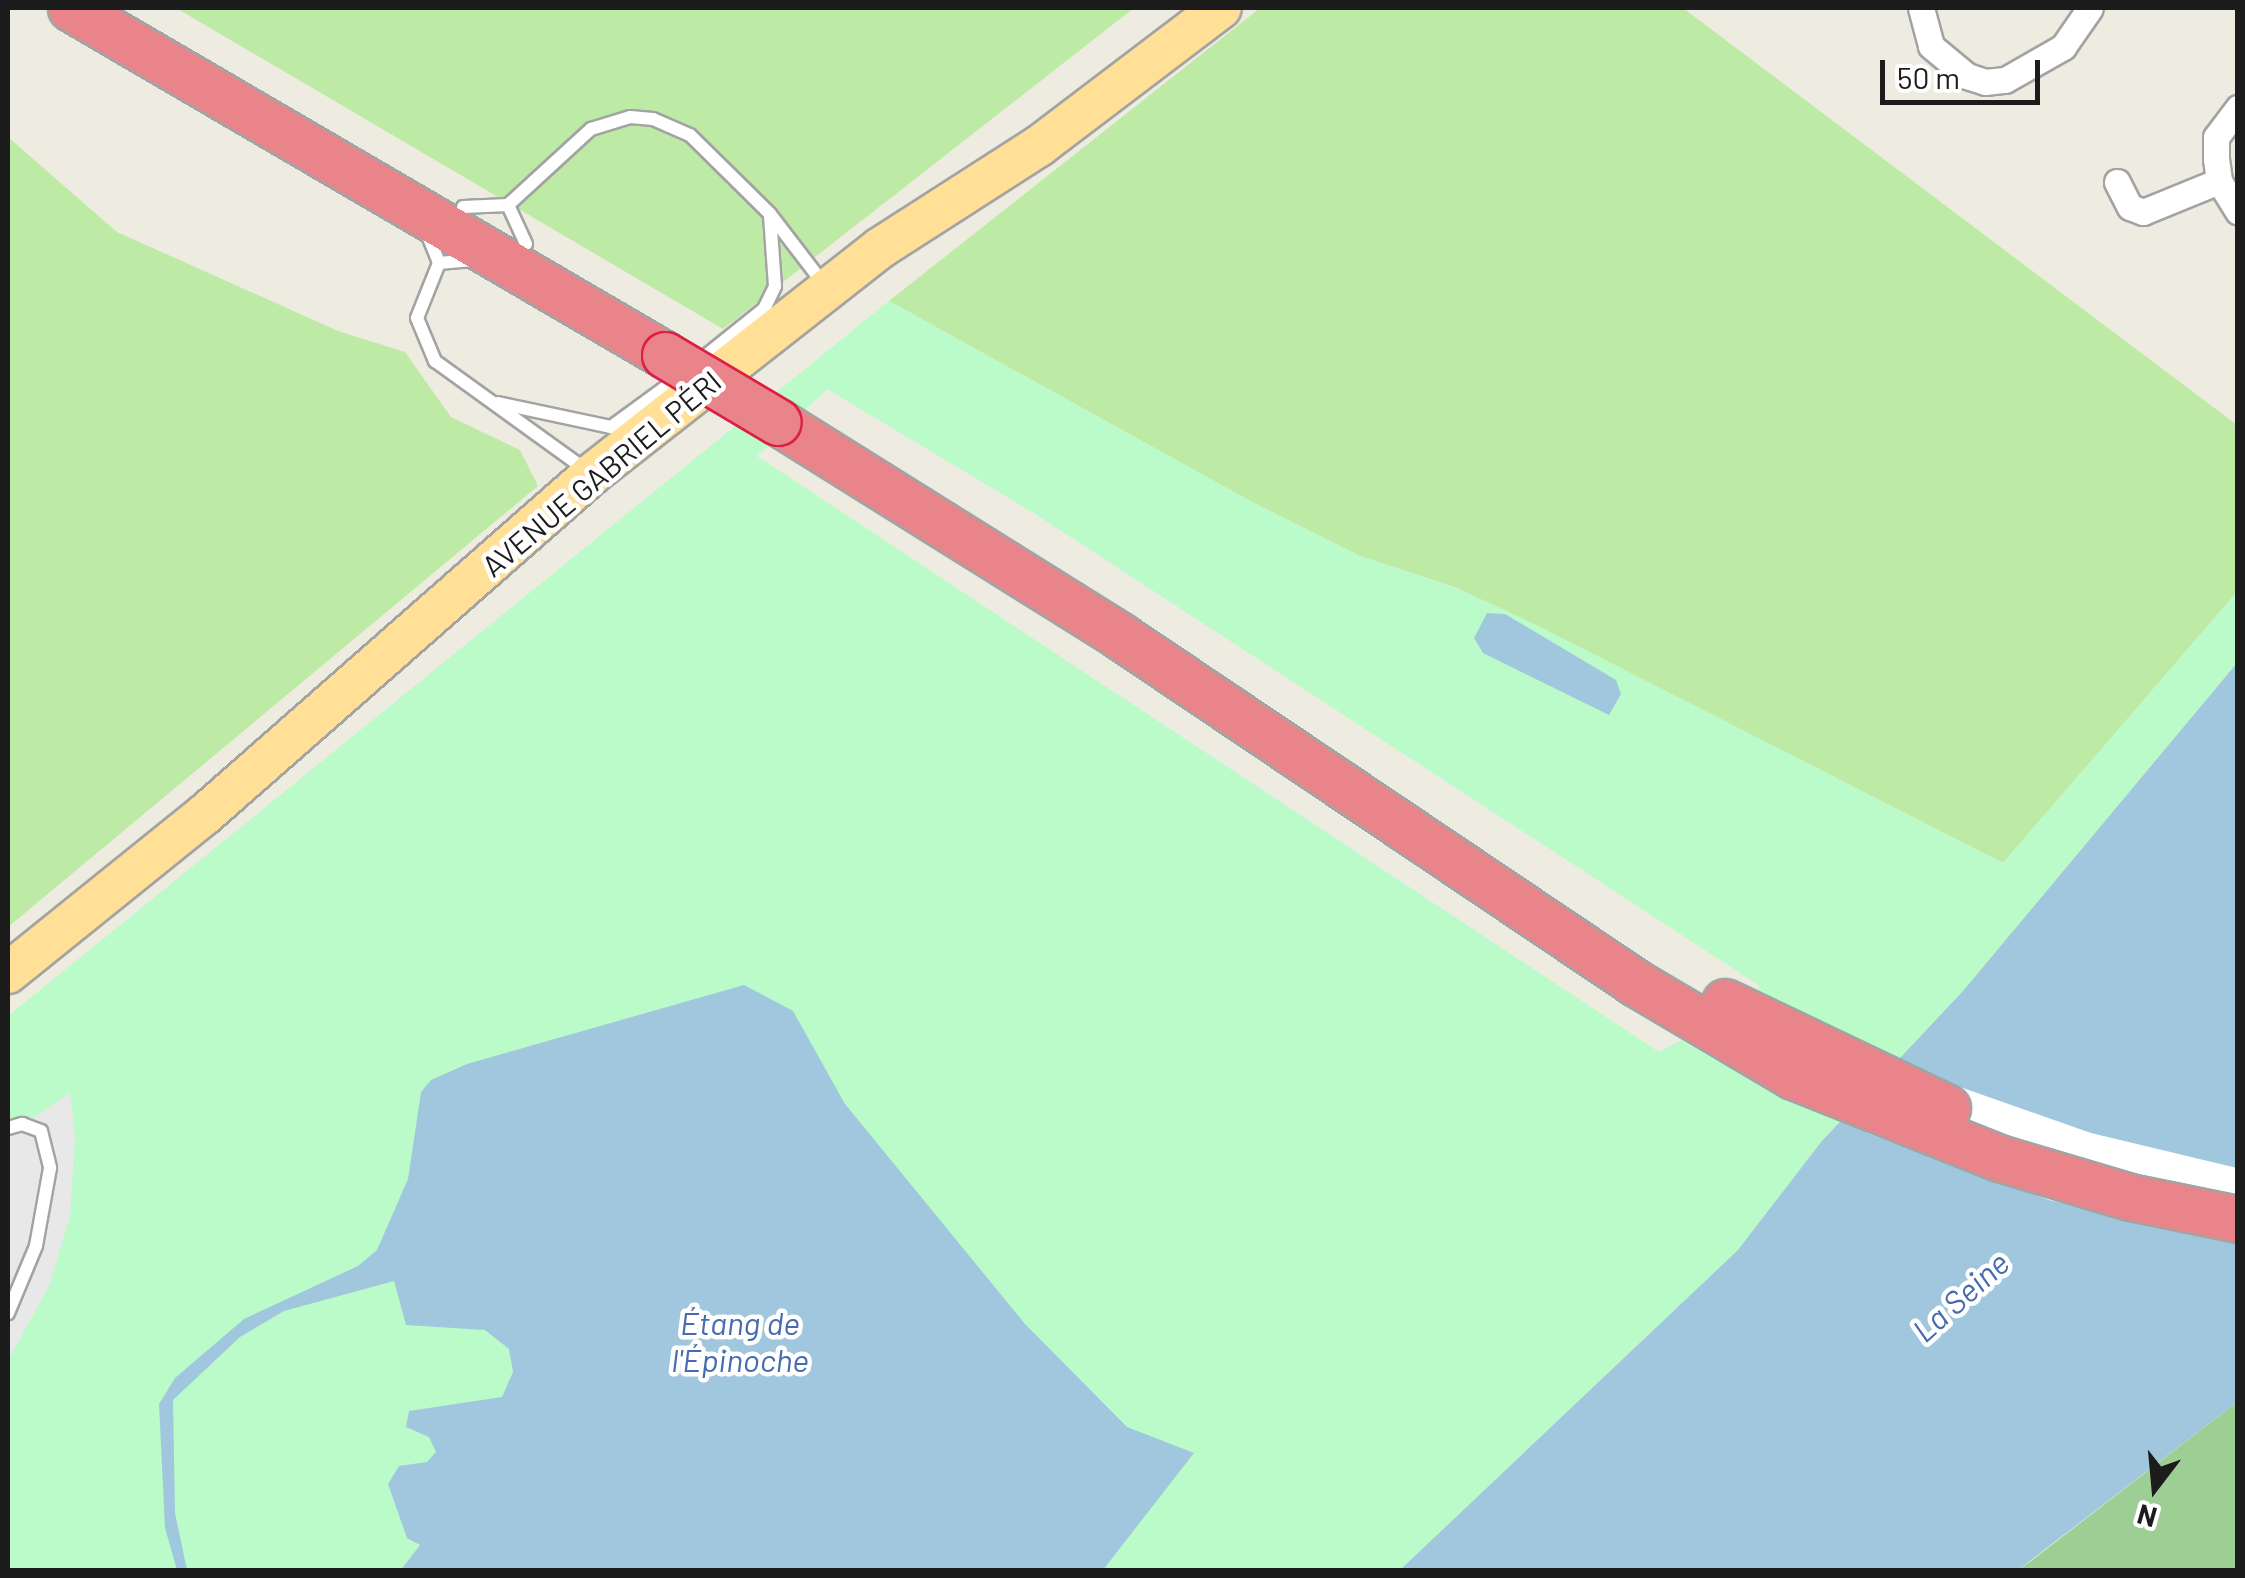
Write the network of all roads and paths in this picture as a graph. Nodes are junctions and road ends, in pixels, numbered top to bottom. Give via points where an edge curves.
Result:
1 (71, 8) edge
2 (124, 8) edge
3 (1220, 8) edge
4 (1921, 8) edge
5 (2090, 8) edge
6 (2238, 108) edge
7 (2117, 182) dead end
8 (2219, 182) junction
9 (418, 210) junction
10 (2238, 211) edge
11 (770, 214) junction
12 (511, 235) junction
13 (438, 263) junction
14 (827, 289) junction
15 (498, 402) junction
16 (592, 474) junction
17 (8, 973) edge
18 (1736, 1026) junction
19 (8, 1128) edge
20 (2238, 1188) edge
21 (2238, 1219) edge
22 (8, 1313) edge

1 - 9 highway
2 - 12 highway
3 - 14 main road, AVENUE GABRIEL PÉRI via 1040,146
4 - 5 street via 1931,46 1966,76 1985,82 2005,80 2063,46
6 - 8 street via 2216,137
7 - 8 street via 2130,207 2142,212
8 - 10 street
9 - 12 highway
9 - 13 lane
11 - 12 lane via 690,135 630,117 592,129
11 - 14 lane
11 - 15 lane via 774,286 764,308 626,420 590,427
12 - 13 lane
12 - 18 highway via 676,346 1132,612
13 - 15 lane via 417,318 423,341 435,361
14 - 16 main road, AVENUE GABRIEL PÉRI
15 - 16 lane
16 - 17 main road, AVENUE GABRIEL PÉRI via 204,815
18 - 20 highway via 2072,1149
18 - 21 highway via 1793,1076 1998,1158 2130,1197
19 - 22 lane via 22,1124 41,1131 50,1168 36,1246

